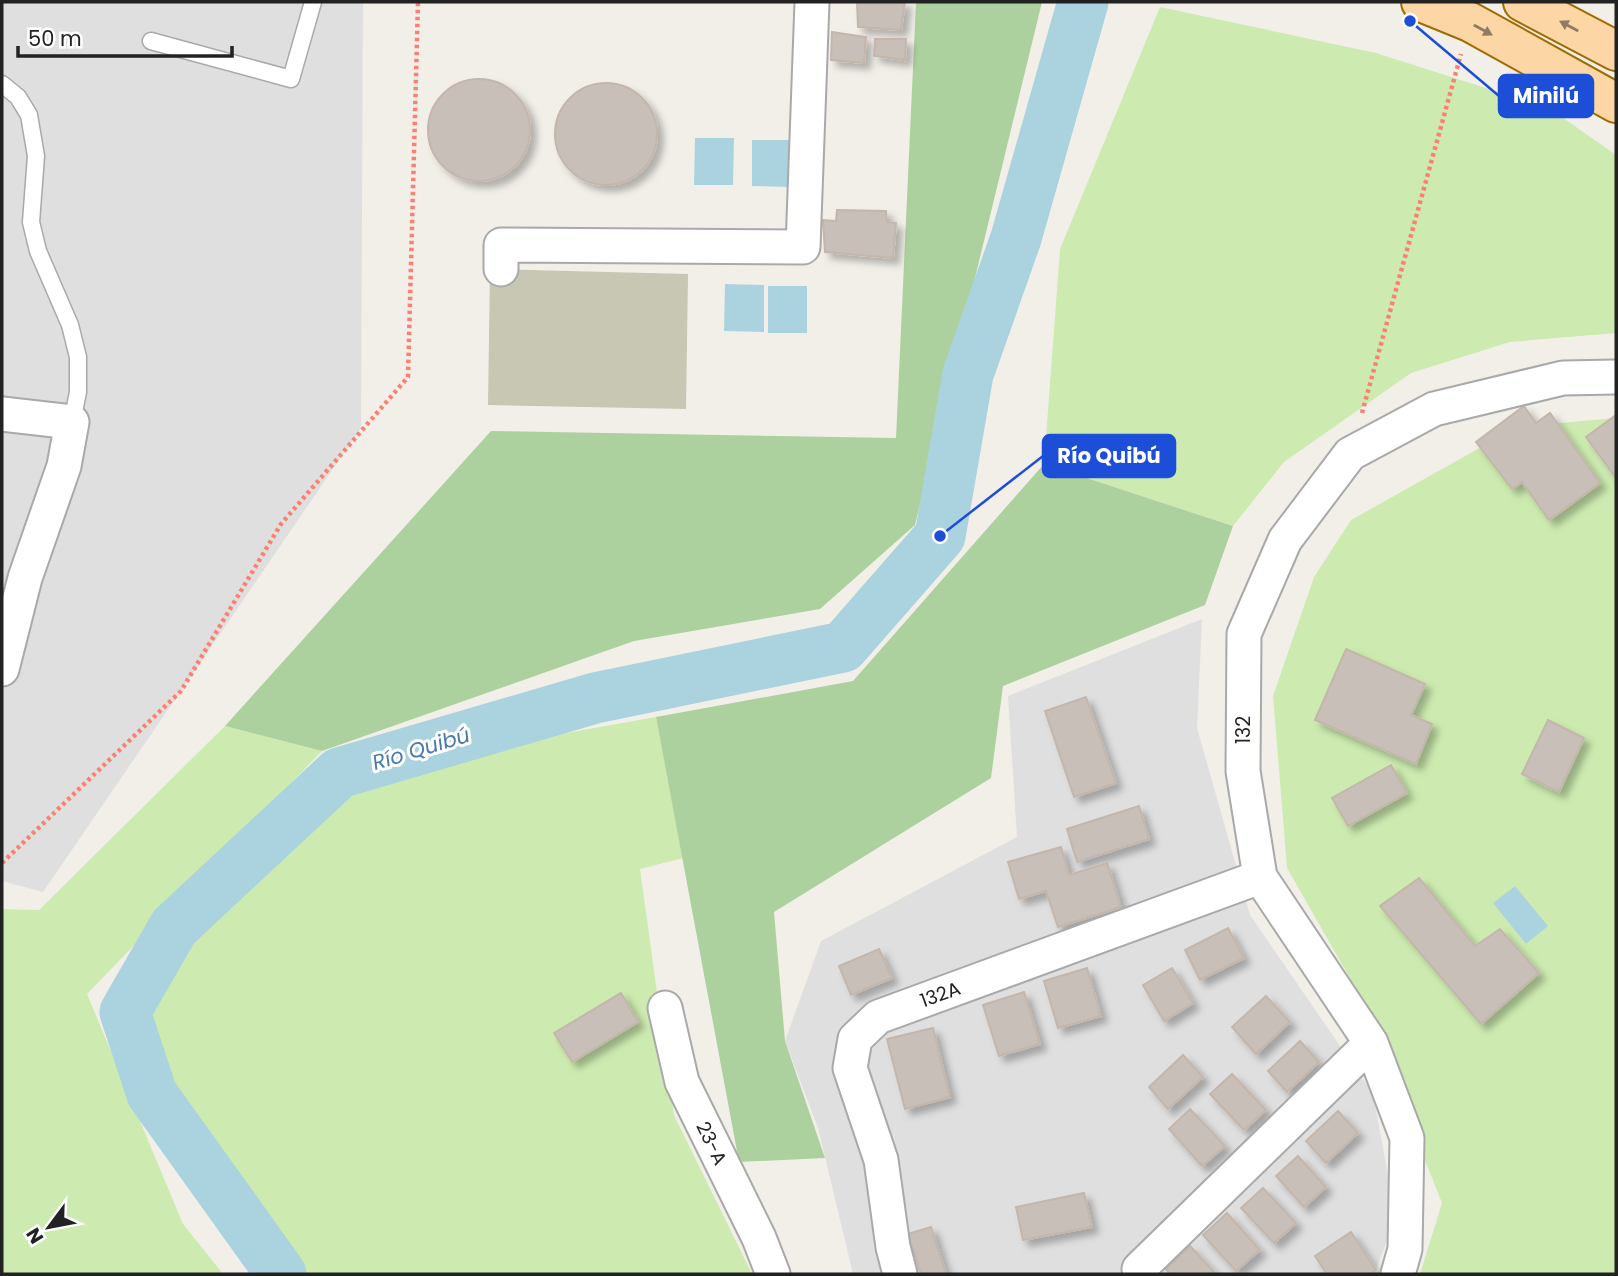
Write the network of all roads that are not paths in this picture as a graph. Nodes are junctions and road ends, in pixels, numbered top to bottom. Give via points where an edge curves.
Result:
1 (313, 2) edge
2 (812, 2) edge
3 (1421, 2) edge
4 (1523, 2) edge
5 (151, 41) dead end
6 (1616, 51) edge
7 (2, 85) edge
8 (1616, 103) edge
9 (501, 269) dead end
10 (1616, 377) edge
11 (2, 414) edge
12 (72, 422) junction
13 (2, 669) edge
14 (1260, 877) junction
15 (665, 1008) dead end
16 (1371, 1043) junction
17 (1139, 1269) dead end
18 (773, 1274) edge
19 (900, 1274) edge
20 (1398, 1274) edge

1 - 5 lane via 291,79
2 - 9 street via 803,247 628,259 501,245
3 -> 8 main road via 1470,22
6 -> 4 main road
7 - 12 lane via 18,97 29,115 36,156 31,222 38,251 71,325 78,357
10 - 14 street, 132 via 1563,378 1434,409 1350,454 1285,540 1244,634 1243,771
11 - 12 street
12 - 13 street via 64,466 26,578
14 - 16 street, 132
14 - 19 street, 132A via 878,1017 855,1038 850,1068 881,1160
15 - 18 street, 23-A via 682,1082 760,1238
16 - 17 street
16 - 20 street, 132 via 1407,1138 1405,1249

